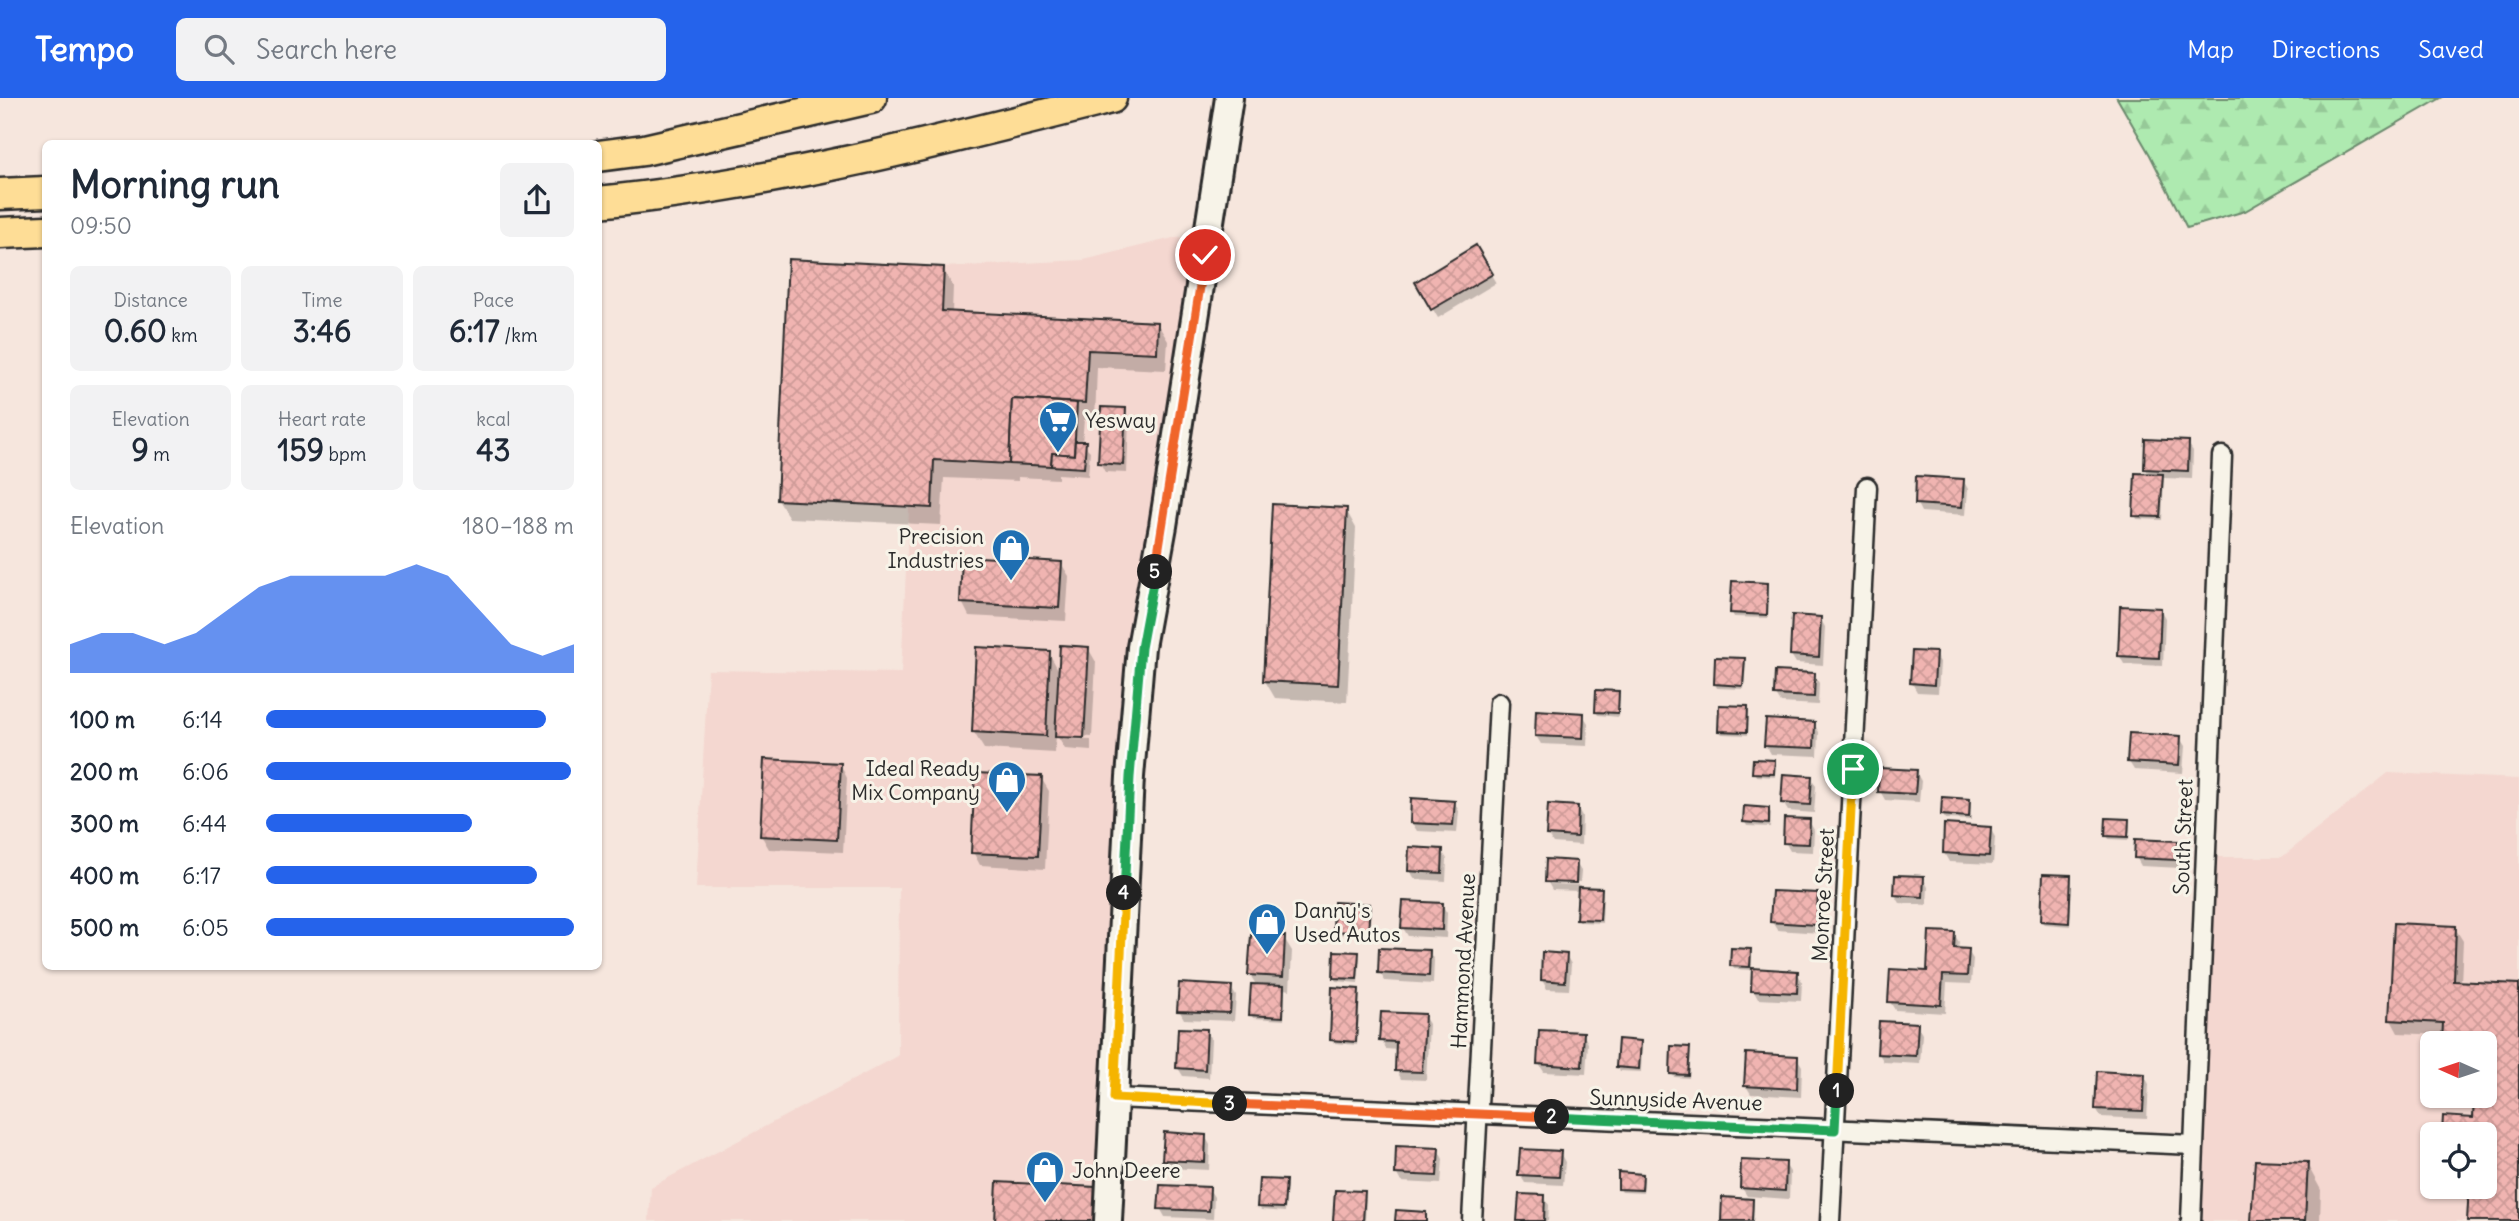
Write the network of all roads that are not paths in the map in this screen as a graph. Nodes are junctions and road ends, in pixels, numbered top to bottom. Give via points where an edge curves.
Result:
1 (871, 98) edge
2 (1111, 98) edge
3 (1229, 98) edge
4 (602, 155) edge
5 (42, 192) edge
6 (0, 194) edge
7 (602, 202) edge
8 (42, 231) edge
9 (0, 233) edge
10 (2222, 456) dead end
11 (1867, 487) dead end
12 (1499, 703) dead end
13 (1114, 1098) junction
14 (1477, 1114) junction
15 (1835, 1130) junction
16 (2194, 1145) junction
17 (1108, 1221) edge
18 (1472, 1221) edge
19 (1830, 1221) edge
20 (2191, 1221) edge

1 - 4 highway via 690,141
2 - 7 highway via 787,174
3 - 13 main road via 1141,648
5 - 6 highway
8 - 9 highway
10 - 16 street, South Street
11 - 15 street, Monroe Street
12 - 14 street, Hammond Avenue
13 - 14 street, Sunnyside Avenue
13 - 17 main road
14 - 15 street, Sunnyside Avenue
14 - 18 street, Hammond Avenue
15 - 16 street, Sunnyside Avenue
15 - 19 street, Monroe Street
16 - 20 street, South Street

